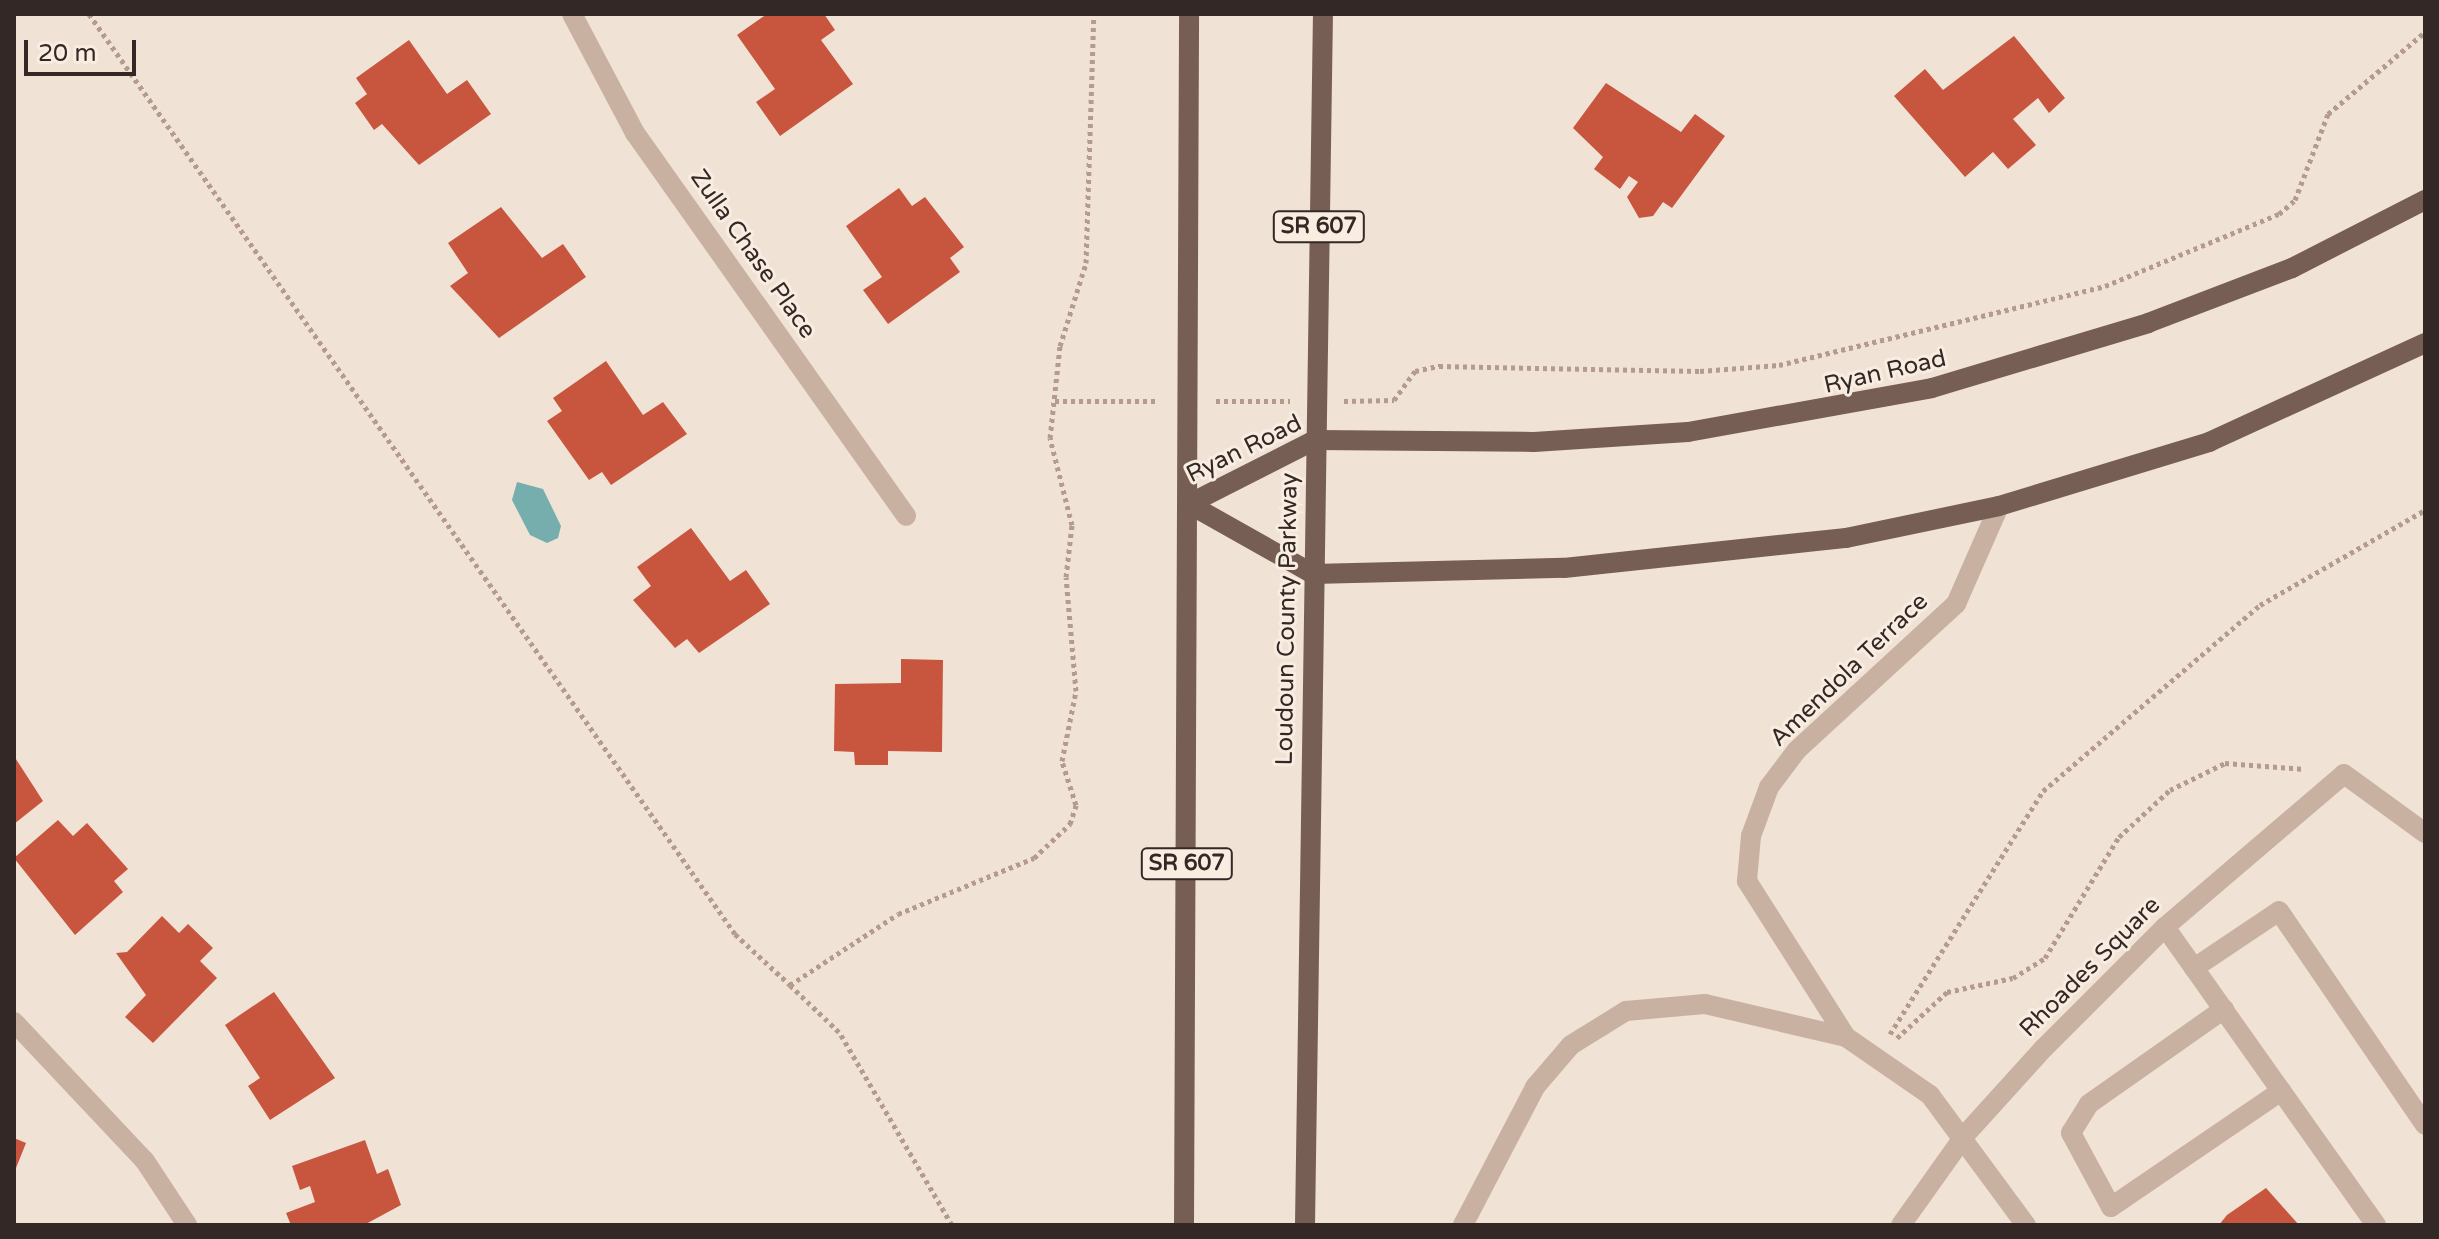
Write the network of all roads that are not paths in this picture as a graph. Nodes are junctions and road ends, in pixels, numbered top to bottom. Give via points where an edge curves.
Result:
1 (572, 14) edge
2 (1189, 14) edge
3 (1323, 14) edge
4 (2425, 200) edge
5 (2425, 343) edge
6 (1315, 440) junction
7 (1189, 504) junction
8 (1999, 506) junction
9 (906, 516) dead end
10 (1313, 574) junction
11 (2425, 833) edge
12 (2165, 927) junction
13 (2194, 968) junction
14 (2224, 1009) junction
15 (14, 1022) edge
16 (1846, 1037) junction
17 (2281, 1091) junction
18 (2425, 1125) edge
19 (1965, 1135) junction
20 (187, 1225) edge
21 (1184, 1225) edge
22 (1305, 1225) edge
23 (1463, 1225) edge
24 (1901, 1225) edge
25 (2026, 1225) edge
26 (2376, 1225) edge

1 - 9 street, Zulla Chase Place via 635,133
2 - 7 main road, SR 607
3 - 6 main road, Loudoun County Parkway / SR 607
4 - 6 main road, Ryan Road via 2292,268 2148,323 2029,364 1820,413 1534,442
5 - 8 main road via 2209,442
6 - 7 main road, Ryan Road
6 - 10 main road, Loudoun County Parkway / SR 607
7 - 10 main road, Ryan Road
7 - 21 main road, SR 607
8 - 10 main road via 1846,538 1684,558
8 - 16 street, Amendola Terrace via 1956,604 1797,750 1769,787 1751,836 1747,881
10 - 22 main road, Loudoun County Parkway / SR 607
11 - 12 street, Rhoades Square via 2344,774
12 - 13 street
12 - 19 street, Rhoades Square
13 - 14 street
13 - 18 street via 2279,911
14 - 17 street
14 - 17 street via 2089,1104 2071,1133 2111,1207
15 - 20 street via 145,1161
16 - 19 street, Amendola Terrace via 1930,1095
16 - 23 street, Amendola Terrace via 1705,1004 1626,1011 1571,1045 1535,1087
17 - 26 street
19 - 24 street, Rhoades Square
19 - 25 street, Amendola Terrace

